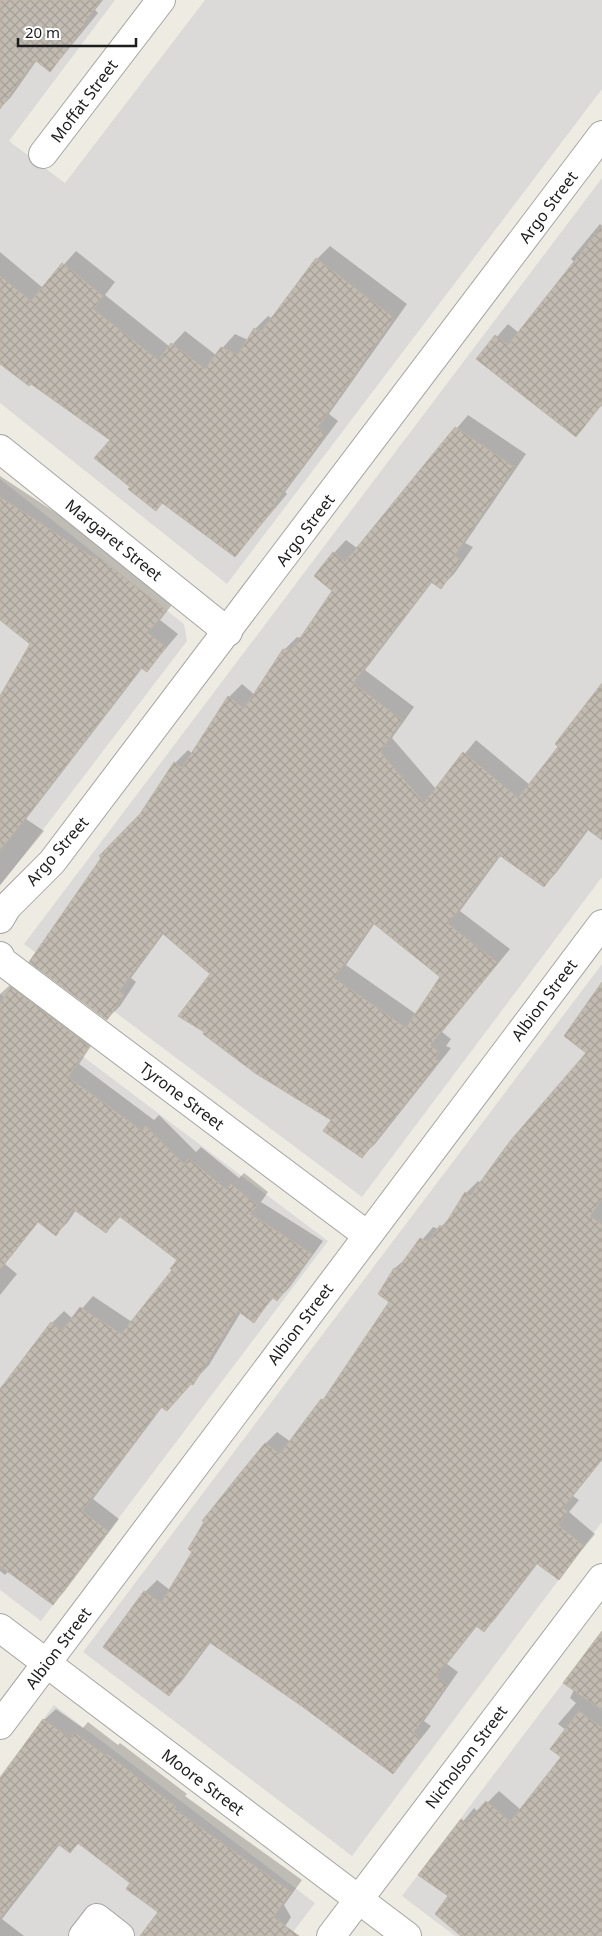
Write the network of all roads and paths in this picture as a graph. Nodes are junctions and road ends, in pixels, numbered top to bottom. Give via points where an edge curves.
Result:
1 (161, 0) edge
2 (602, 135) edge
3 (43, 154) dead end
4 (0, 449) edge
5 (228, 632) junction
6 (0, 919) edge
7 (602, 924) edge
8 (0, 956) edge
9 (367, 1234) junction
10 (602, 1578) edge
11 (0, 1628) edge
12 (46, 1663) junction
13 (0, 1725) edge
14 (359, 1899) junction
15 (83, 1936) edge
16 (120, 1936) edge
17 (331, 1936) edge
18 (407, 1936) edge

1 - 3 street, Moffat Street
2 - 5 street, Argo Street
4 - 5 street, Margaret Street
5 - 6 street, Argo Street via 52,862 6,907
7 - 9 street, Albion Street
8 - 9 street, Tyrone Street via 5,963
9 - 12 street, Albion Street
10 - 14 street, Nicholson Street
11 - 12 street, Moore Street
12 - 13 street, Albion Street
12 - 14 street, Moore Street
14 - 17 street, Nicholson Street
14 - 18 street, Moore Street
15 - 16 street via 97,1918

